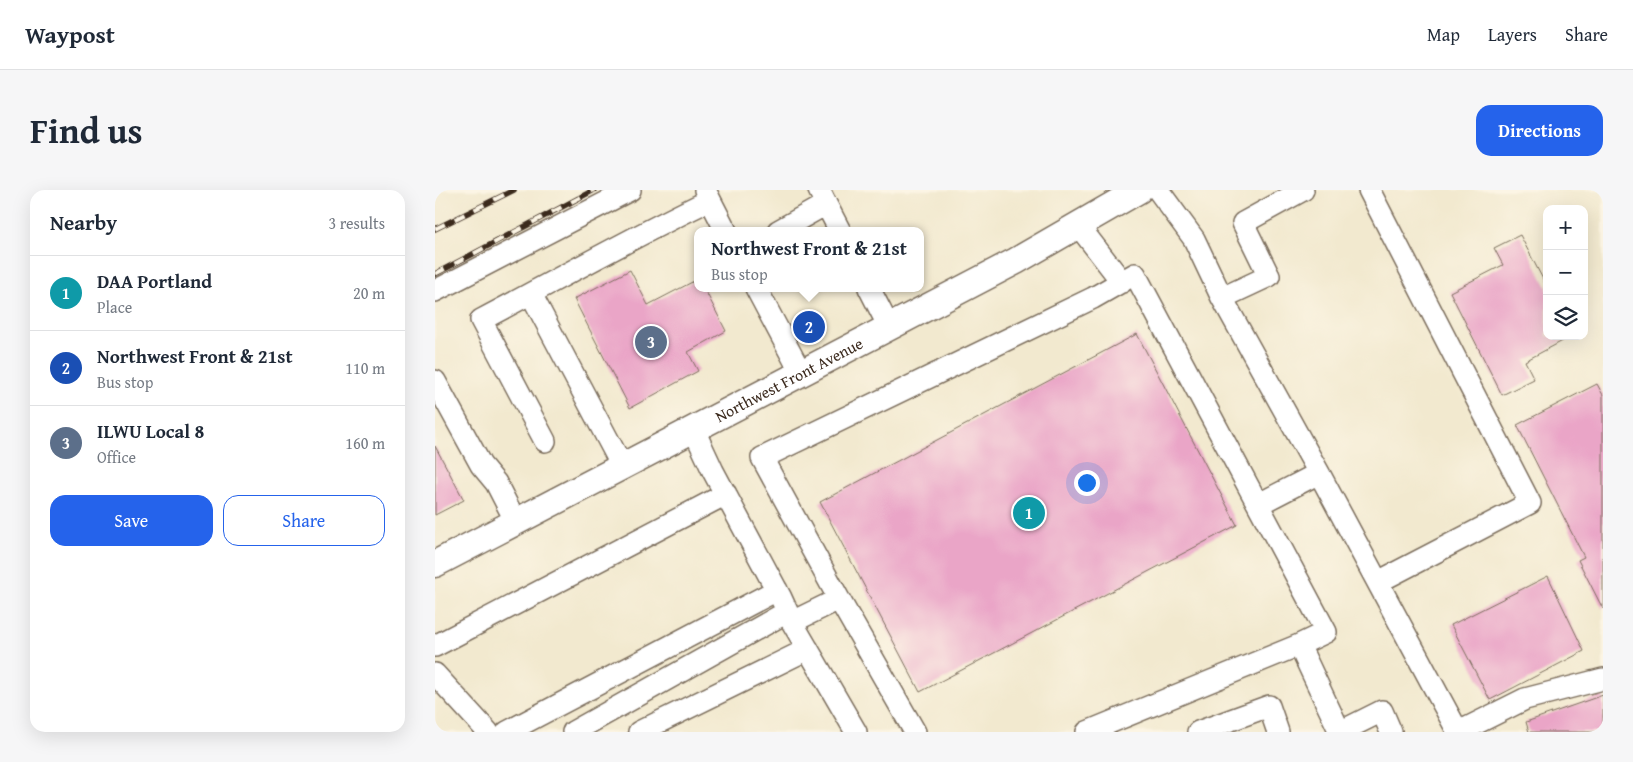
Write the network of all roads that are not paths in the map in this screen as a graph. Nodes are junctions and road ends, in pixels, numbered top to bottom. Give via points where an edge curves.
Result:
1 (630, 190) edge
2 (1139, 190) edge
3 (1158, 190) edge
4 (1303, 190) edge
5 (1369, 190) edge
6 (707, 195) edge
7 (823, 197) edge
8 (1078, 225) junction
9 (724, 227) edge
10 (783, 227) edge
11 (838, 227) edge
12 (1122, 282) junction
13 (435, 291) edge
14 (758, 292) edge
15 (871, 292) edge
16 (531, 294) junction
17 (1223, 298) junction
18 (889, 327) junction
19 (801, 373) junction
20 (435, 381) edge
21 (693, 428) junction
22 (545, 441) dead end
23 (622, 466) junction
24 (1319, 473) junction
25 (726, 494) junction
26 (1259, 504) junction
27 (516, 522) junction
28 (435, 564) edge
29 (1378, 582) junction
30 (777, 590) junction
31 (839, 599) junction
32 (790, 617) junction
33 (1299, 645) junction
34 (435, 646) edge
35 (808, 649) junction
36 (435, 674) edge
37 (1603, 679) edge
38 (488, 732) edge
39 (507, 732) edge
40 (573, 732) edge
41 (639, 732) edge
42 (856, 732) edge
43 (915, 732) edge
44 (1087, 732) edge
45 (1198, 732) edge
46 (1278, 732) edge
47 (1340, 732) edge
48 (1391, 732) edge
49 (1458, 732) edge

1 - 13 street
2 - 8 main road, Northwest Front Avenue
3 - 17 street via 1194,239
4 - 17 street via 1243,223 1269,276
5 - 29 street via 1530,503
6 - 9 street
6 - 16 street
7 - 10 street
7 - 11 street
8 - 12 street
8 - 18 main road, Northwest Front Avenue
12 - 26 street via 1135,274
12 - 31 street via 1085,303 762,458
14 - 19 street
15 - 18 street
16 - 22 street via 481,320
16 - 23 street
17 - 24 street
18 - 19 main road, Northwest Front Avenue
19 - 21 main road, Northwest Front Avenue
20 - 27 street
21 - 23 main road, Northwest Front Avenue
21 - 25 street
23 - 27 main road, Northwest Front Avenue
24 - 26 street
24 - 29 street
25 - 30 street
25 - 34 street
26 - 33 street via 1326,632
27 - 28 main road, Northwest Front Avenue
29 - 49 street
30 - 32 street
30 - 39 street
31 - 32 street
31 - 43 street
32 - 35 street
32 - 40 street
33 - 44 street
33 - 47 street
35 - 41 street
35 - 42 street
36 - 38 street
37 - 49 street via 1525,699
45 - 46 street via 1269,706
47 - 48 street via 1382,710

